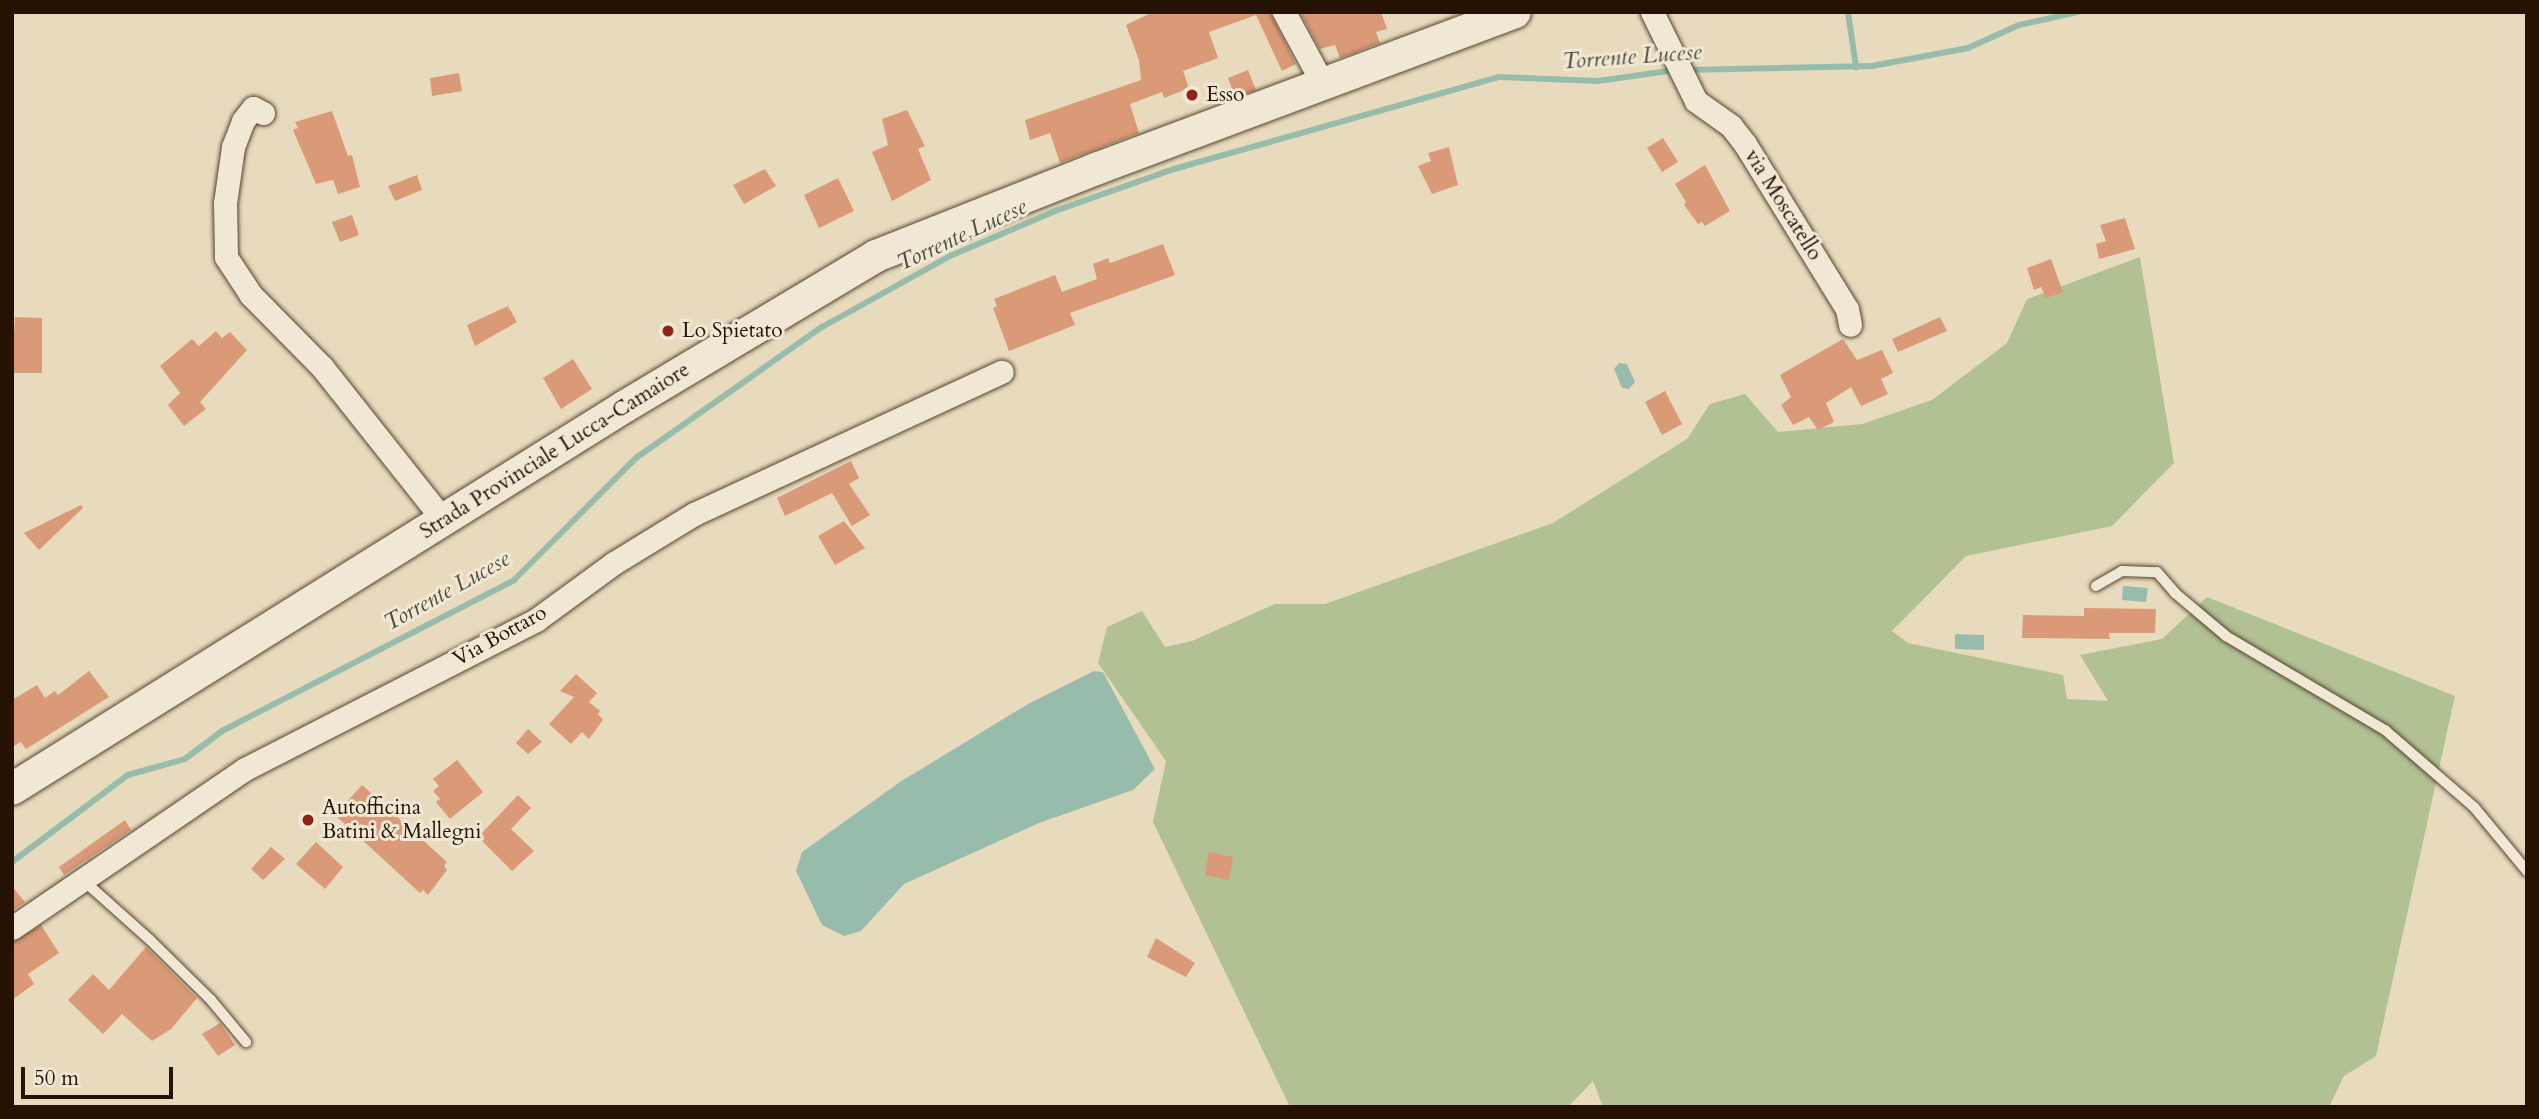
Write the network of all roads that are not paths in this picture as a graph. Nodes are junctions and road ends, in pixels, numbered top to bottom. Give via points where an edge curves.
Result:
1 (1284, 12) edge
2 (1515, 12) edge
3 (1652, 12) edge
4 (1323, 85) junction
5 (263, 113) dead end
6 (1850, 325) dead end
7 (1002, 372) dead end
8 (444, 521) junction
9 (2096, 586) dead end
10 (12, 789) edge
11 (2527, 871) edge
12 (84, 881) junction
13 (12, 928) edge
14 (246, 1042) dead end

1 - 4 street
2 - 4 main road, Strada Provinciale Lucca-Camaiore
3 - 6 street, via Moscatello via 1696,101 1731,126 1745,144 1847,309
4 - 8 main road, Strada Provinciale Lucca-Camaiore via 876,256
5 - 8 street via 253,108 233,147 225,203 226,257 251,295 322,367
7 - 12 street, Via Bottaro via 694,514 614,563 536,620 245,769
8 - 10 main road, Strada Provinciale Lucca-Camaiore
9 - 11 lane via 2122,571 2157,572 2227,636 2385,730 2474,807
12 - 13 street, Via Bottaro
12 - 14 lane via 211,1000

